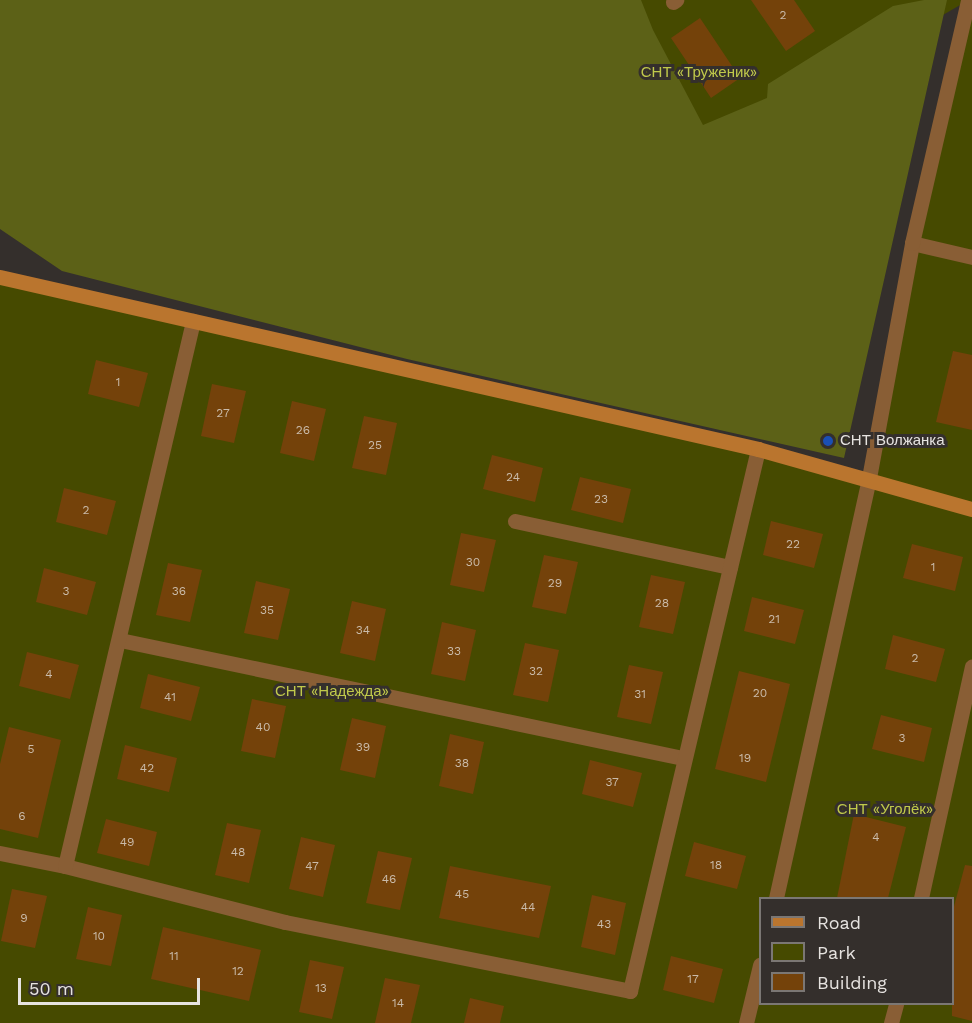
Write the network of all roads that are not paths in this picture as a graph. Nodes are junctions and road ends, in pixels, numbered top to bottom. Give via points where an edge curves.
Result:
1 (969, 0) edge
2 (912, 243) junction
3 (972, 257) edge
4 (0, 277) edge
5 (193, 321) junction
6 (758, 450) junction
7 (869, 478) junction
8 (972, 509) edge
9 (515, 521) dead end
10 (730, 567) junction
11 (120, 640) junction
12 (972, 667) edge
13 (683, 758) junction
14 (0, 853) edge
15 (65, 866) junction
16 (777, 897) edge
17 (921, 897) edge
18 (759, 969) edge
19 (896, 1005) edge
20 (747, 1023) edge
21 (891, 1023) edge

1 - 2 street
2 - 3 street
2 - 7 street
4 - 5 street
5 - 6 street
5 - 11 street
6 - 7 street
6 - 10 street
7 - 8 street
7 - 16 street
9 - 10 street
10 - 13 street
11 - 13 street
11 - 15 street
12 - 17 street
13 - 15 street via 630,991 285,922
14 - 15 street
18 - 20 street
19 - 21 street

